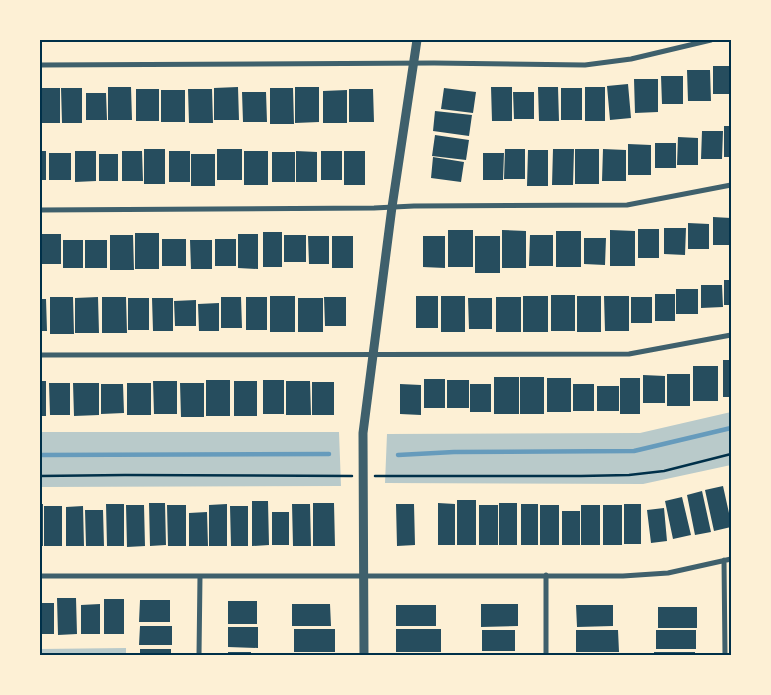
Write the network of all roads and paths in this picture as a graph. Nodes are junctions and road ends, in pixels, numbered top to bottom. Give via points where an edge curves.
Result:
1 (417, 40) edge
2 (711, 40) edge
3 (413, 63) junction
4 (40, 65) edge
5 (731, 185) edge
6 (392, 207) junction
7 (40, 210) edge
8 (731, 335) edge
9 (40, 355) edge
10 (373, 356) junction
11 (731, 454) edge
12 (40, 476) edge
13 (352, 476) dead end
14 (373, 476) dead end
15 (731, 559) edge
16 (724, 560) junction
17 (546, 575) junction
18 (40, 576) edge
19 (200, 576) junction
20 (363, 576) junction
21 (199, 655) edge
22 (364, 655) edge
23 (546, 655) edge
24 (725, 655) edge

1 - 3 street
2 - 3 street via 631,59 585,65
3 - 4 street
3 - 6 street
5 - 6 street via 627,205
6 - 7 street
6 - 10 street
8 - 10 street via 629,354
9 - 10 street
10 - 20 street via 363,434
11 - 14 path via 664,471 629,475
12 - 13 path
15 - 16 street
16 - 17 street via 650,575
16 - 24 street
17 - 20 street
17 - 23 street
18 - 19 street
19 - 20 street
19 - 21 street
20 - 22 street

